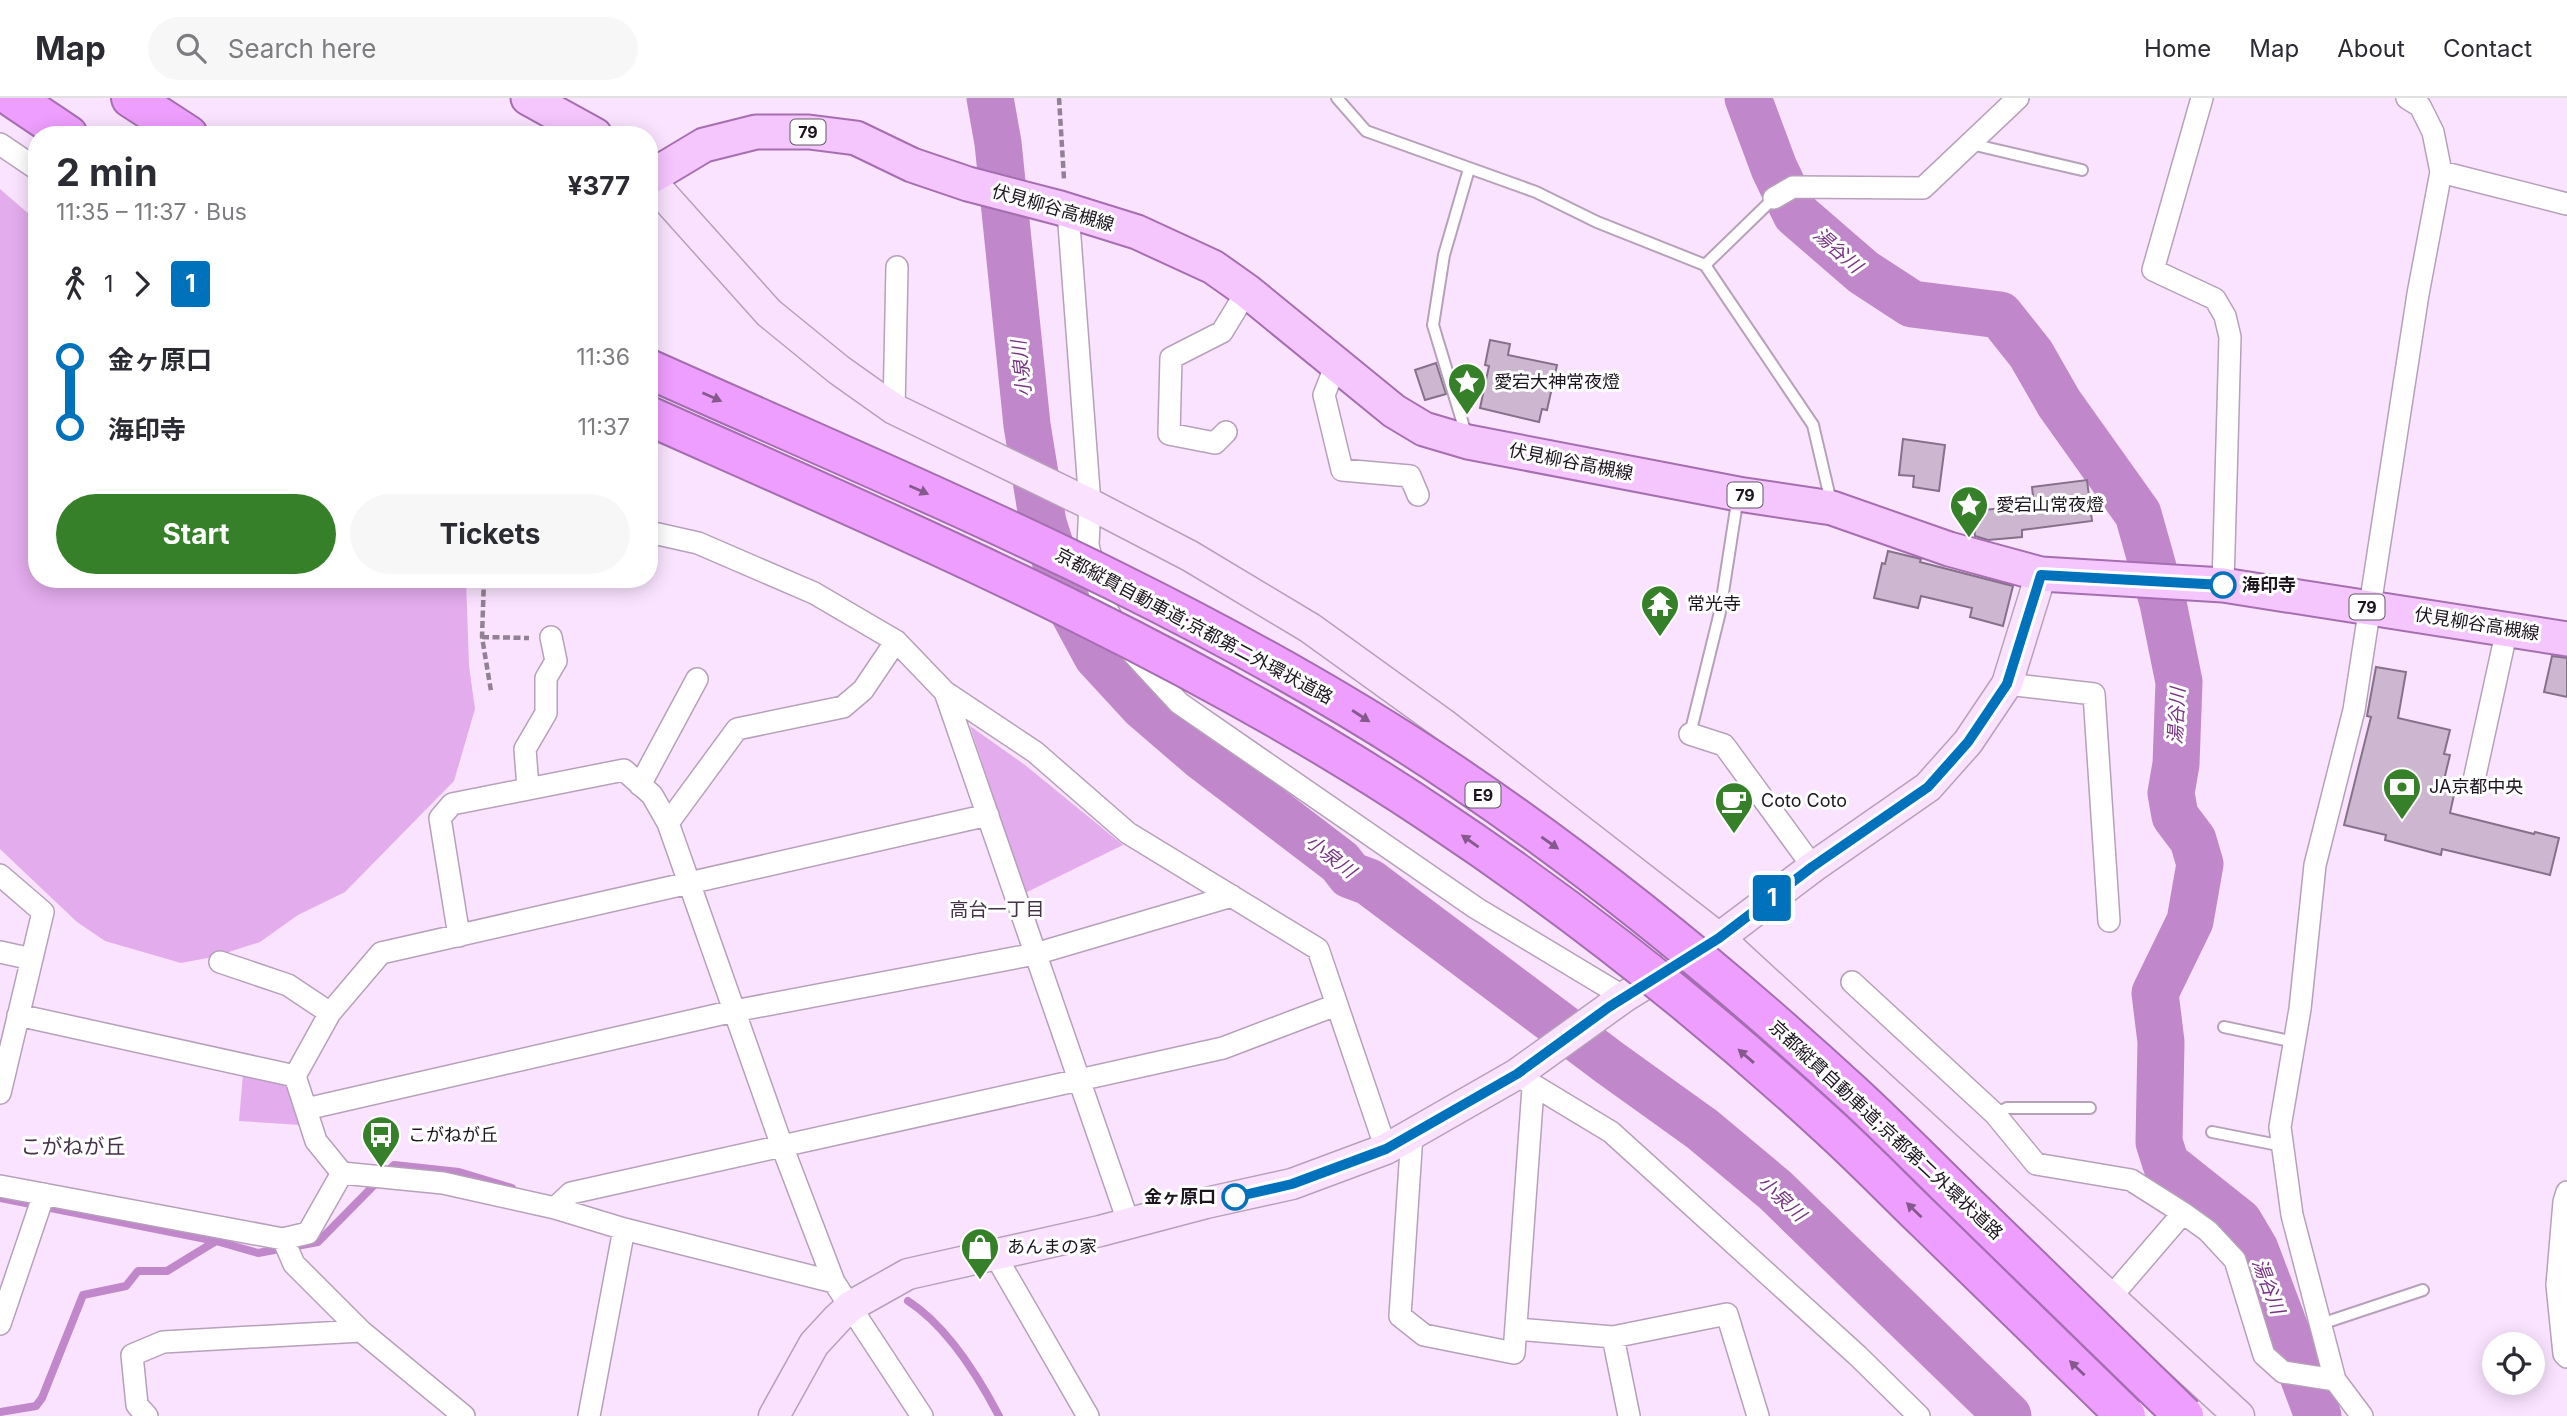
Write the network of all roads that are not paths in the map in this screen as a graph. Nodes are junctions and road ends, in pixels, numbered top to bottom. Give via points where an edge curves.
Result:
1 (13, 98) edge
2 (131, 98) edge
3 (528, 98) edge
4 (1337, 98) edge
5 (2018, 98) edge
6 (2202, 98) edge
7 (2417, 101) edge
8 (55, 126) edge
9 (174, 126) edge
10 (579, 126) edge
11 (0, 144) edge
12 (1971, 144) junction
13 (28, 163) edge
14 (1469, 169) junction
15 (2082, 170) dead end
16 (2441, 172) junction
17 (658, 173) edge
18 (658, 189) edge
19 (1774, 198) joint
20 (2567, 204) edge
21 (1064, 209) junction
22 (1704, 265) junction
23 (897, 267) dead end
24 (1247, 292) junction
25 (1336, 364) junction
26 (658, 373) edge
27 (894, 409) junction
28 (658, 420) edge
29 (1226, 432) dead end
30 (1468, 442) junction
31 (1738, 494) junction
32 (1418, 495) dead end
33 (1085, 501) junction
34 (1832, 508) junction
35 (658, 534) edge
36 (2041, 575) junction
37 (2223, 585) junction
38 (2371, 607) junction
39 (2507, 629) junction
40 (551, 637) road end
41 (2567, 639) edge
42 (896, 641) junction
43 (697, 679) dead end
44 (2007, 684) junction
45 (945, 692) junction
46 (1690, 734) joint
47 (2474, 780) dead end
48 (640, 785) junction
49 (528, 788) junction
50 (988, 816) junction
51 (668, 823) junction
52 (1812, 867) junction
53 (0, 874) edge
54 (689, 883) junction
55 (1233, 896) junction
56 (2109, 921) dead end
57 (459, 936) junction
58 (1719, 938) junction
59 (0, 953) edge
60 (1035, 954) junction
61 (32, 959) junction
62 (220, 962) dead end
63 (1852, 982) dead end
64 (1617, 1002) junction
65 (1336, 1005) junction
66 (734, 1011) junction
67 (330, 1013) junction
68 (18, 1015) junction
69 (2224, 1027) dead end
70 (2294, 1042) junction
71 (3, 1069) edge
72 (1528, 1075) junction
73 (295, 1076) junction
74 (1079, 1080) junction
75 (0, 1093) edge
76 (2090, 1108) dead end
77 (306, 1109) junction
78 (1995, 1114) junction
79 (2212, 1132) dead end
80 (1412, 1134) junction
81 (782, 1146) junction
82 (2283, 1146) junction
83 (1386, 1149) junction
84 (342, 1173) junction
85 (0, 1186) edge
86 (2566, 1198) edge
87 (42, 1201) junction
88 (555, 1208) junction
89 (2183, 1213) junction
90 (1129, 1224) junction
91 (624, 1229) junction
92 (286, 1245) junction
93 (995, 1255) junction
94 (834, 1282) junction
95 (2423, 1290) dead end
96 (2110, 1298) junction
97 (852, 1306) junction
98 (0, 1324) edge
99 (2321, 1324) junction
100 (1516, 1329) junction
101 (361, 1331) junction
102 (1613, 1337) junction
103 (2567, 1357) edge
104 (2336, 1380) junction
105 (147, 1416) edge
106 (464, 1416) edge
107 (589, 1416) edge
108 (774, 1416) edge
109 (922, 1416) edge
110 (1088, 1416) edge
111 (1629, 1416) edge
112 (1758, 1416) edge
113 (1919, 1416) edge
114 (2126, 1416) edge
115 (2184, 1416) edge
116 (2239, 1416) edge
117 (2362, 1416) edge

1 - 8 highway
2 - 9 highway
3 - 10 main road
4 - 14 lane via 1366,131
5 - 12 street
6 - 37 street via 2153,270 2214,299 2225,316 2230,337
7 - 16 street via 2433,132
11 - 13 street
12 - 15 lane
12 - 19 street via 1923,188 1793,187
14 - 22 lane via 1536,192
14 - 30 lane via 1444,256 1433,325
16 - 20 street
16 - 38 street
17 - 21 main road, 伏見柳谷高槻線 / 79 via 704,145 756,131 809,132 856,138 912,165
18 - 27 street via 769,313
19 - 22 lane
21 - 24 main road, 伏見柳谷高槻線 / 79 via 1137,232 1213,267
21 - 33 street
22 - 34 lane via 1813,425
23 - 27 street
24 - 25 main road, 伏見柳谷高槻線 / 79
24 - 29 street via 1222,332 1171,358 1169,434 1215,443
25 - 30 main road, 伏見柳谷高槻線 / 79 via 1424,429
25 - 32 street via 1324,395 1342,470 1410,475
26 -> 115 highway, 京都縦貫自動車道;京都第二外環状道路 / E9, bridge via 1011,531 1175,611 1322,691 1456,776 1598,877 1718,975 1844,1086
27 - 33 street
114 -> 28 highway, 京都縦貫自動車道;京都第二外環状道路 / E9, bridge via 1828,1126 1689,1006 1430,813 1296,729 1154,650 991,569
30 - 31 main road, 伏見柳谷高槻線 / 79
31 - 34 main road, 伏見柳谷高槻線 / 79
31 - 46 lane via 1720,612
33 - 58 street via 1190,556 1310,628 1446,726
33 - 64 street via 1088,545 1101,599 1130,650 1179,703
34 - 36 main road, 伏見柳谷高槻線 / 79
35 - 42 street via 698,543 814,593
36 - 37 main road, 伏見柳谷高槻線 / 79
36 - 44 street
37 - 38 main road, 伏見柳谷高槻線 / 79
38 - 39 main road, 伏見柳谷高槻線 / 79
38 - 70 street via 2354,710 2315,865
39 - 41 main road, 伏見柳谷高槻線 / 79
39 - 47 street
40 - 49 street via 556,662 546,678 546,713 525,748
42 - 45 street
42 - 51 street via 863,690 844,707 737,729
43 - 48 street
44 - 52 street via 1968,742 1928,787
44 - 56 street via 2094,694
45 - 50 street
45 - 55 street via 1035,752 1128,833
46 - 52 street via 1724,745
48 - 49 street via 624,770
48 - 51 street via 652,794
49 - 57 street via 452,804 440,818
50 - 54 street
50 - 60 street
51 - 54 street
52 - 58 street
53 - 61 street via 43,912
54 - 57 street
54 - 66 street
55 - 60 street
55 - 65 street via 1318,949
57 - 67 street via 381,954
58 - 64 street
58 - 96 street
59 - 61 street
60 - 66 street
60 - 74 street
61 - 68 street
62 - 67 street via 288,985
63 - 78 street
64 - 72 street
65 - 74 street via 1223,1048
65 - 83 street
66 - 77 street
66 - 81 street
67 - 73 street
68 - 71 street
68 - 73 street
69 - 70 lane
70 - 82 street via 2280,1128
71 - 75 street
72 - 80 street
72 - 100 street
72 - 113 street via 1611,1132
73 - 77 street
74 - 81 street
74 - 90 street
76 - 78 lane via 2007,1108
77 - 84 street via 316,1142
78 - 89 street via 2036,1164 2131,1180
79 - 82 lane
80 - 83 street
80 - 100 street via 1400,1316 1424,1335 1514,1353
81 - 88 street via 571,1193
81 - 94 street
82 - 99 street via 2291,1215
83 - 90 street via 1292,1184
84 - 88 street via 443,1183
84 - 92 street via 308,1233
85 - 87 street
86 - 103 street via 2557,1285
87 - 92 street
87 - 98 street
88 - 91 street
89 - 96 street
89 - 104 street via 2235,1260 2263,1356 2283,1372
90 - 93 street
91 - 94 street
91 - 107 street
92 - 101 street via 295,1264
93 - 97 street via 908,1274
93 - 110 street
94 - 97 street
95 - 99 lane
96 - 116 street
97 - 108 street via 814,1344
97 - 109 street
99 - 104 street
100 - 102 street
101 - 105 street via 163,1342 132,1355 137,1405
101 - 106 street
102 - 111 street
102 - 112 street via 1727,1314
104 - 117 street

